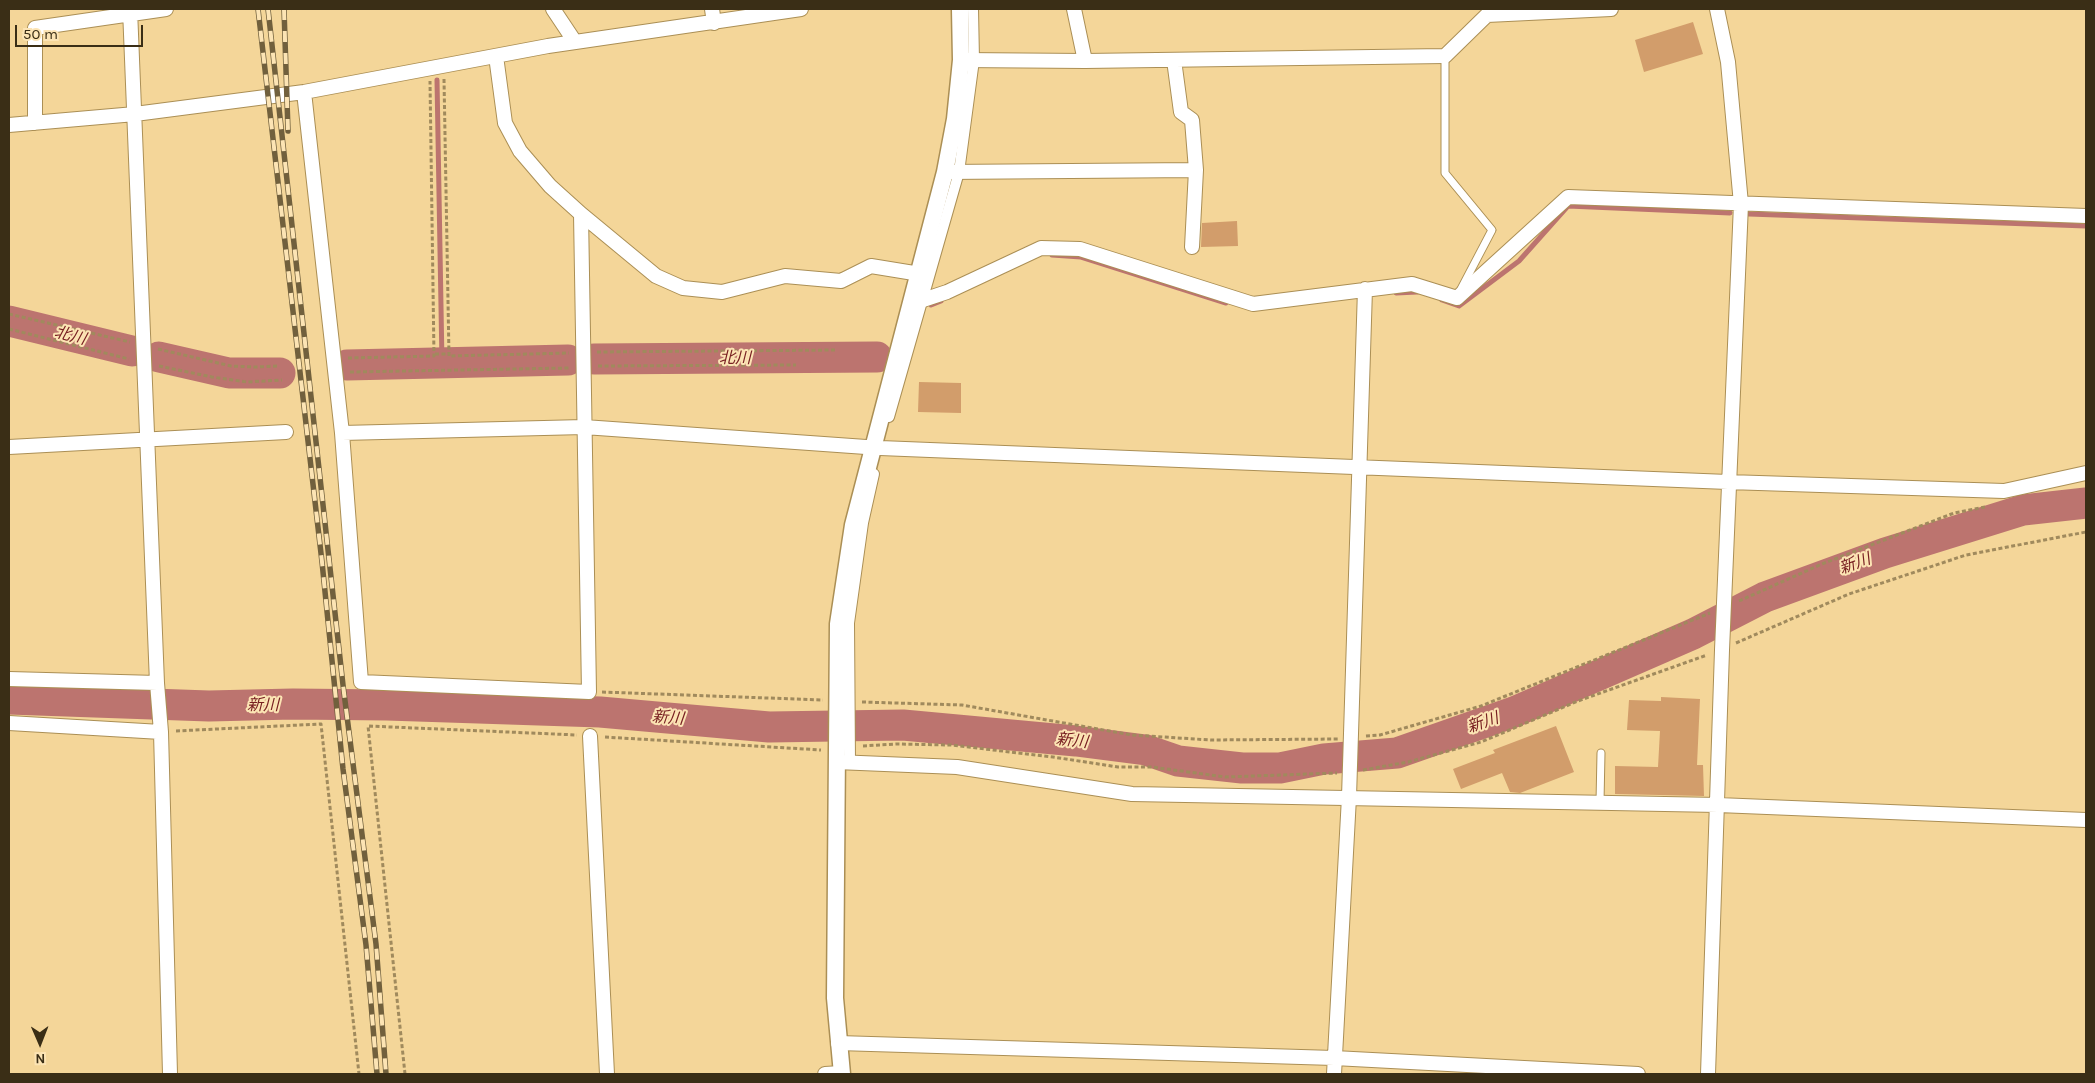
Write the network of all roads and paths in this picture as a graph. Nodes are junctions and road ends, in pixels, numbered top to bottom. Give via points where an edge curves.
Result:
1 (166, 9) edge
2 (553, 9) edge
3 (801, 9) edge
4 (960, 9) edge
5 (973, 9) edge
6 (1074, 9) edge
7 (1611, 9) edge
8 (1717, 9) edge
9 (1496, 11) edge
10 (130, 12) edge
11 (713, 16) edge
12 (574, 42) junction
13 (496, 56) junction
14 (1445, 56) junction
15 (968, 60) junction
16 (1174, 60) junction
17 (1085, 62) junction
18 (444, 78) dead end
19 (430, 81) dead end
20 (304, 92) junction
21 (135, 114) junction
22 (35, 123) junction
23 (9, 125) edge
24 (1196, 170) junction
25 (952, 172) junction
26 (1741, 204) junction
27 (581, 214) junction
28 (2086, 216) edge
29 (1192, 247) dead end
30 (920, 274) junction
31 (1365, 289) junction
32 (1457, 298) junction
33 (918, 299) junction
34 (837, 350) dead end
35 (583, 352) junction
36 (434, 354) junction
37 (449, 354) junction
38 (334, 365) junction
39 (796, 365) dead end
40 (583, 367) junction
41 (584, 427) junction
42 (286, 432) dead end
43 (342, 432) junction
44 (147, 440) junction
45 (9, 447) edge
46 (876, 447) junction
47 (1359, 467) junction
48 (2086, 473) edge
49 (1728, 482) junction
50 (1993, 505) dead end
51 (1724, 608) junction
52 (9, 679) edge
53 (157, 684) junction
54 (589, 692) junction
55 (843, 701) junction
56 (9, 723) edge
57 (161, 732) junction
58 (590, 736) junction
59 (1350, 738) junction
60 (1601, 753) dead end
61 (843, 756) junction
62 (1349, 773) junction
63 (1349, 797) junction
64 (1600, 802) junction
65 (1718, 805) junction
66 (2086, 820) edge
67 (838, 1043) junction
68 (1334, 1058) junction
69 (170, 1074) edge
70 (359, 1074) edge
71 (404, 1074) edge
72 (607, 1074) edge
73 (836, 1074) edge
74 (1334, 1074) edge
75 (1638, 1074) edge
76 (1708, 1074) edge

1 - 10 street
2 - 12 street
3 - 11 street
4 - 15 street
5 - 15 street
6 - 17 street
7 - 9 street
8 - 26 street via 1728,62
9 - 14 street via 1487,15
10 - 21 street
10 - 22 street via 36,28
11 - 12 street
12 - 13 street
13 - 20 street
13 - 27 street via 505,123 520,151 550,186
14 - 16 street
14 - 32 lane via 1445,173 1492,230
15 - 17 street
15 - 25 street via 955,119
16 - 17 street
16 - 24 street via 1181,112 1192,120
18 - 37 path
19 - 36 path
20 - 21 street
20 - 38 street
21 - 22 street
21 - 44 street
22 - 23 street
24 - 25 street
24 - 29 street
25 - 30 street
25 - 33 street
26 - 28 street
26 - 32 street via 1568,197
26 - 49 street
27 - 30 street via 656,276 683,288 722,292 785,276 841,281 871,266
27 - 35 street
30 - 33 street
31 - 32 street via 1412,284
31 - 33 street via 1253,304 1080,249 1041,248 947,292
31 - 47 street
33 - 46 street
34 - 35 path
35 - 37 path
35 - 40 street
36 - 37 path
36 - 38 path
38 - 40 path
38 - 43 street
39 - 40 path
40 - 41 street
41 - 43 street
41 - 46 street
41 - 54 street
42 - 44 street
43 - 54 street via 361,682
44 - 45 street
44 - 53 street
46 - 47 street
46 - 55 street via 853,525 838,624
47 - 49 street
47 - 59 street
48 - 49 street via 2004,491
49 - 51 street
50 - 51 path via 1954,513 1822,564
51 - 59 path via 1481,706 1380,735
51 - 65 street
52 - 53 street
53 - 57 street
54 - 55 path
55 - 59 path via 962,705 1152,736 1211,740
55 - 61 street
56 - 57 street
57 - 69 street
57 - 70 path via 321,724
58 - 61 path
58 - 71 path via 368,726
58 - 72 street
59 - 62 street
60 - 64 lane
61 - 62 path via 896,744 951,745 1225,777
61 - 63 street via 957,767 1132,794
61 - 67 street via 835,998
62 - 63 street
63 - 64 street
63 - 68 street
64 - 65 street
65 - 66 street
65 - 76 street
67 - 68 street
67 - 73 street
68 - 74 street
68 - 75 street

